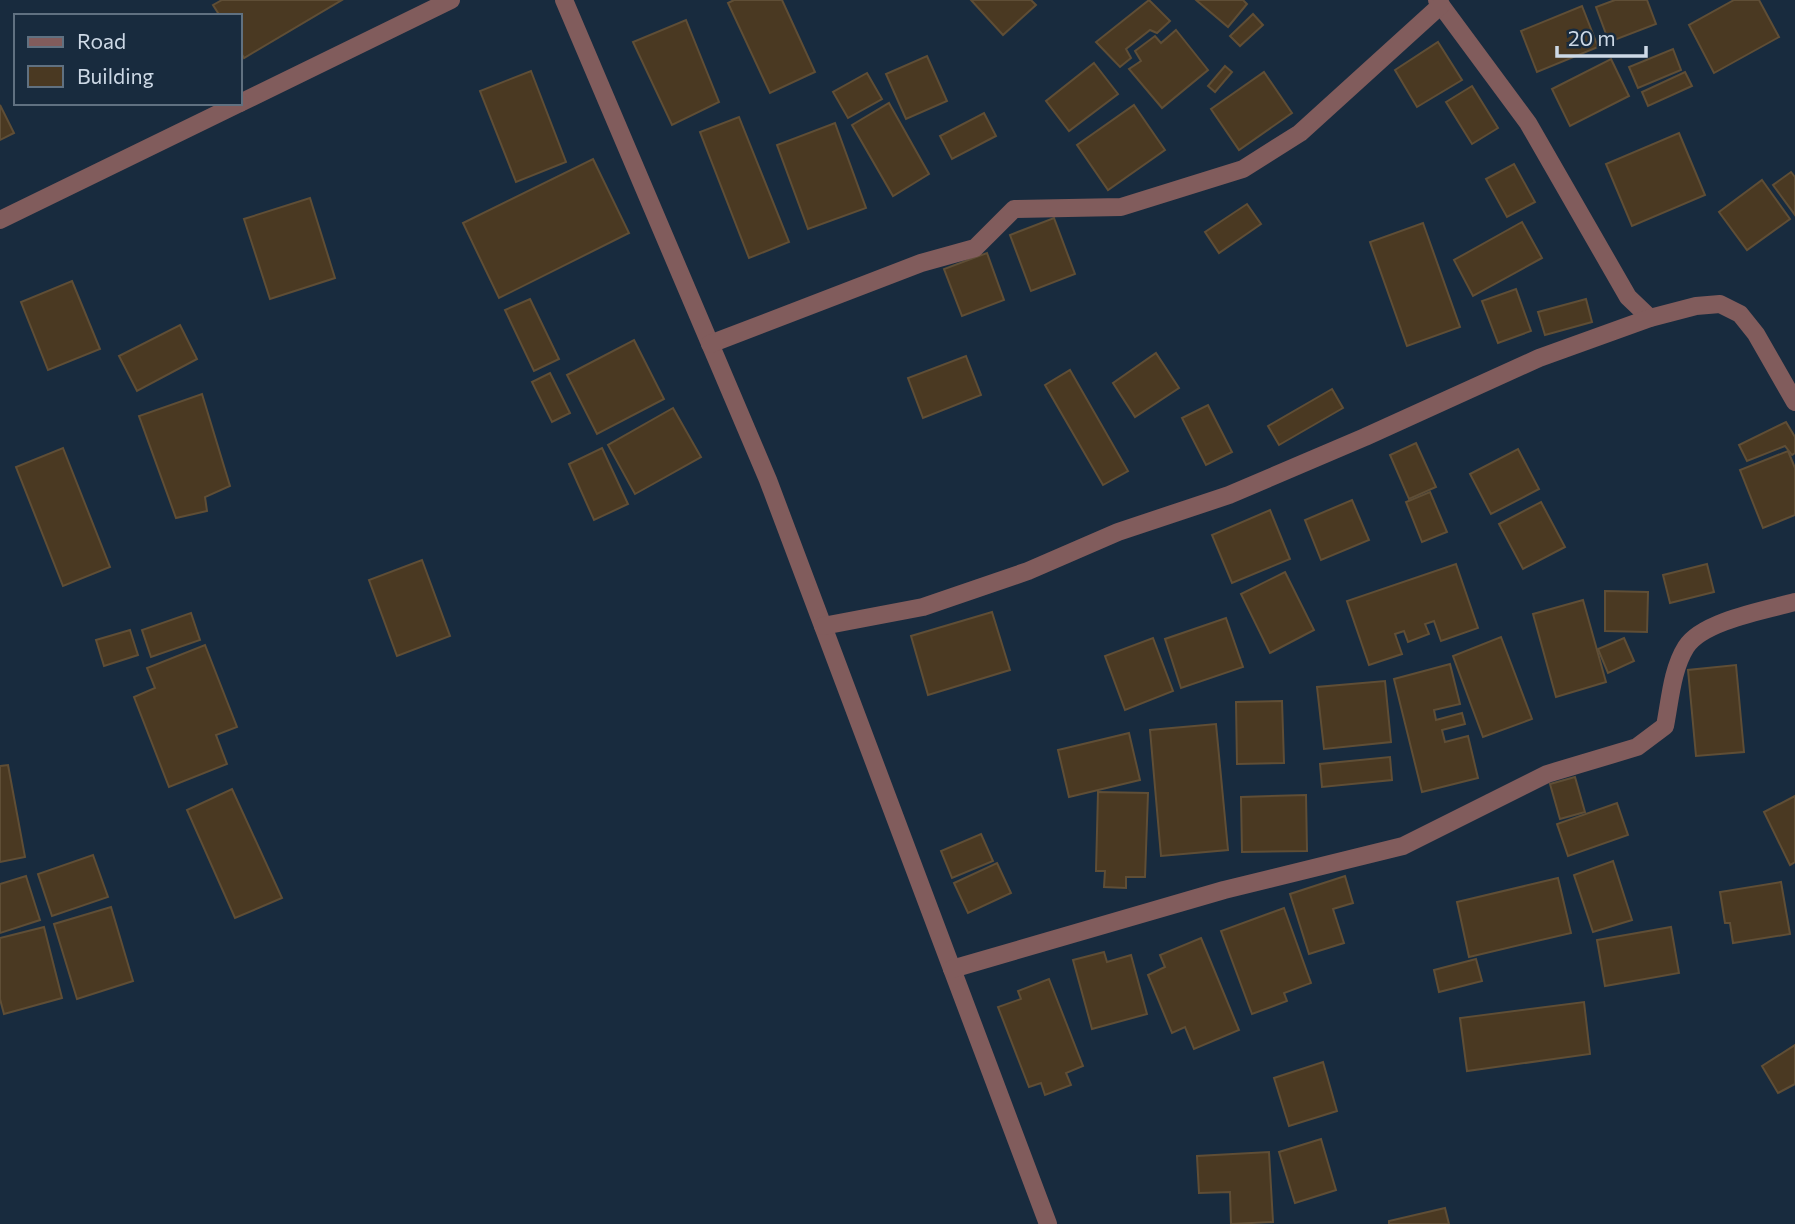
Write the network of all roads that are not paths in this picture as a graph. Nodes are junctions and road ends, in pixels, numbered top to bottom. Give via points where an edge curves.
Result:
1 (451, 0) edge
2 (564, 0) edge
3 (1439, 3) edge
4 (242, 102) edge
5 (236, 105) edge
6 (0, 220) edge
7 (1650, 318) junction
8 (710, 344) junction
9 (1795, 402) edge
10 (1795, 601) edge
11 (823, 626) junction
12 (952, 969) junction
13 (1048, 1224) edge

1 - 4 street
2 - 8 street
3 - 7 street via 1528,123 1628,297
3 - 8 street via 1300,133 1243,169 1121,207 1014,209 975,248 921,263
5 - 6 street
7 - 9 street via 1720,304 1740,314
7 - 11 street via 1539,358 1229,495 1118,532 1028,571 923,607
8 - 11 street
10 - 12 street via 1712,625 1686,645 1665,726 1637,747 1547,774 1403,846 1224,890
11 - 12 street
12 - 13 street

